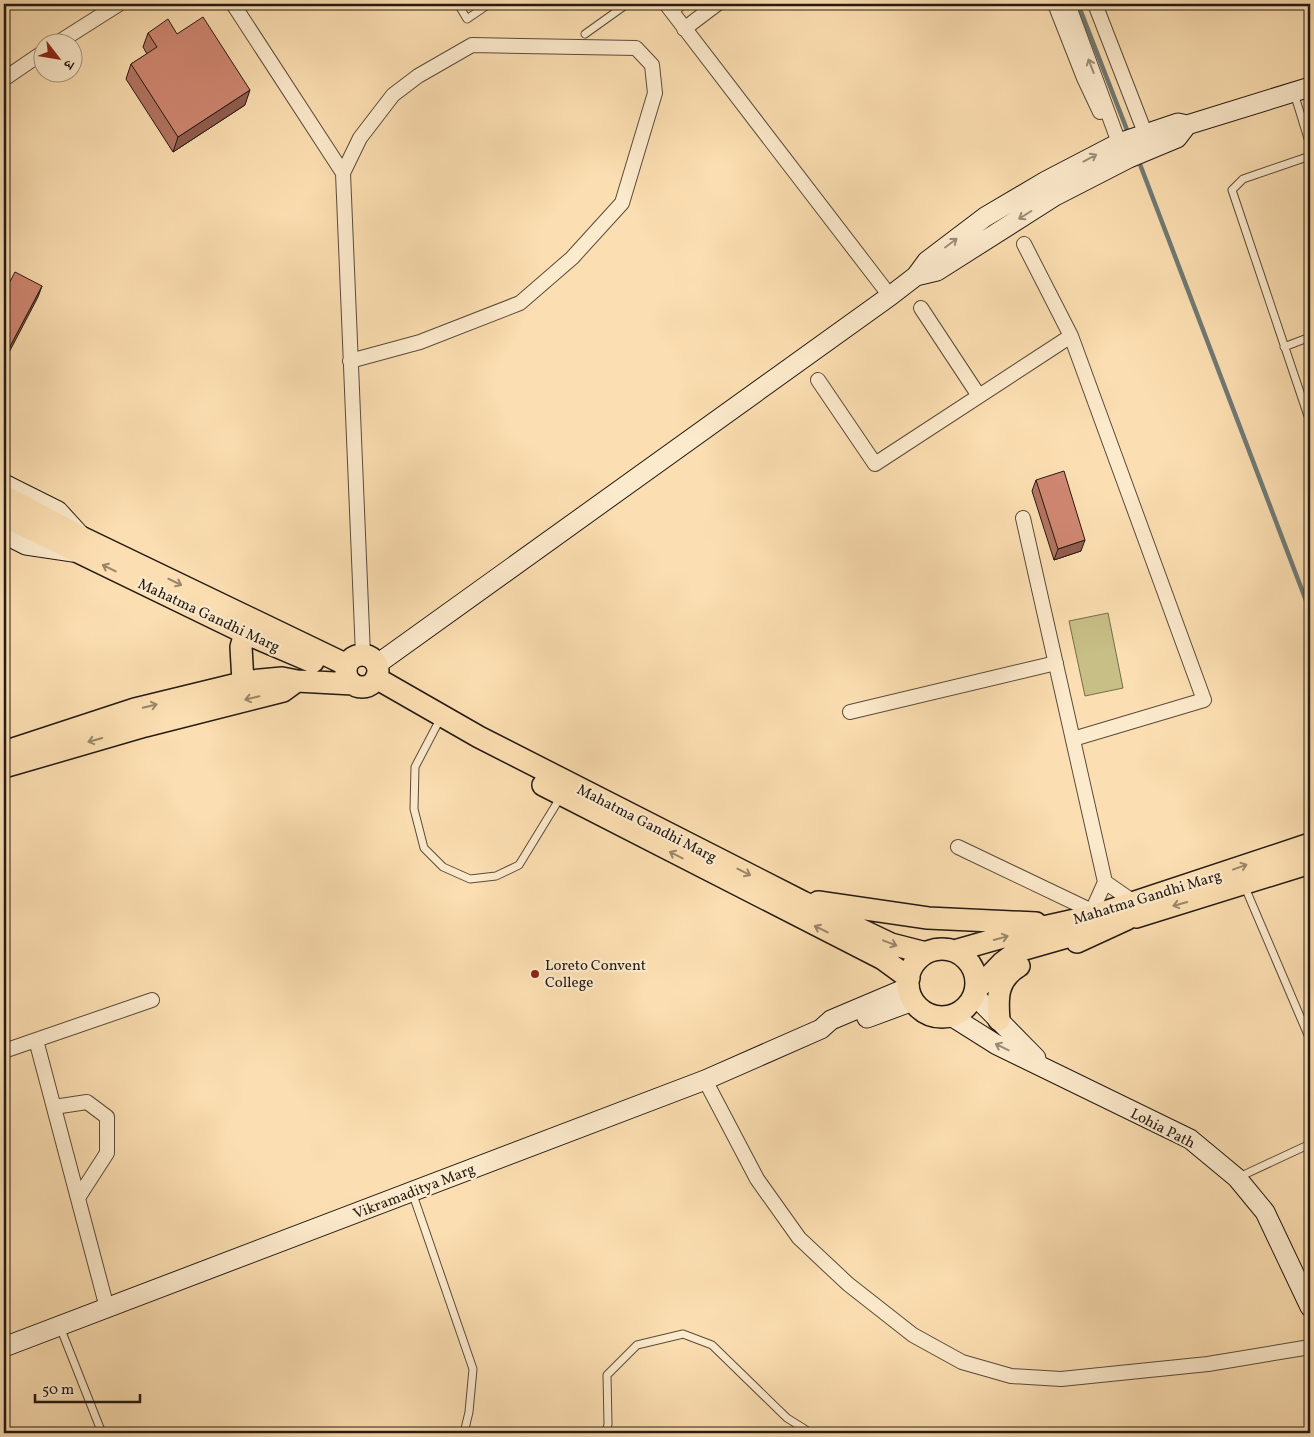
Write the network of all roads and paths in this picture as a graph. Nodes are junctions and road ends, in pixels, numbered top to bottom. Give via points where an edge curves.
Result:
1 (119, 4) edge
2 (233, 4) edge
3 (458, 4) edge
4 (489, 4) edge
5 (627, 4) edge
6 (685, 4) edge
7 (717, 4) edge
8 (1055, 4) edge
9 (1068, 4) edge
10 (1095, 4) edge
11 (669, 8) edge
12 (684, 29) junction
13 (75, 32) edge
14 (585, 34) dead end
15 (32, 60) edge
16 (4, 78) edge
17 (1302, 90) edge
18 (1133, 144) junction
19 (1310, 145) edge
20 (1310, 156) edge
21 (343, 173) junction
22 (1024, 244) dead end
23 (890, 296) junction
24 (921, 308) dead end
25 (1071, 336) junction
26 (1310, 337) edge
27 (1284, 347) junction
28 (350, 360) junction
29 (818, 380) dead end
30 (979, 396) junction
31 (1310, 422) edge
32 (4, 484) edge
33 (4, 496) edge
34 (4, 516) edge
35 (1022, 518) dead end
36 (48, 529) junction
37 (4, 534) edge
38 (79, 545) junction
39 (245, 633) junction
40 (1056, 663) junction
41 (362, 672) junction
42 (297, 681) junction
43 (243, 682) junction
44 (850, 712) dead end
45 (437, 724) junction
46 (1073, 738) junction
47 (4, 752) edge
48 (4, 766) edge
49 (561, 796) junction
50 (1310, 844) edge
51 (958, 847) dead end
52 (1310, 863) edge
53 (1106, 882) junction
54 (1244, 885) junction
55 (803, 902) junction
56 (1128, 912) junction
57 (1092, 914) junction
58 (1050, 926) junction
59 (954, 951) junction
60 (926, 953) junction
61 (910, 989) junction
62 (975, 993) junction
63 (152, 1000) dead end
64 (951, 1016) junction
65 (999, 1020) junction
66 (1310, 1034) edge
67 (36, 1040) junction
68 (4, 1051) edge
69 (1046, 1067) junction
70 (706, 1080) junction
71 (54, 1107) junction
72 (1310, 1144) edge
73 (1237, 1178) junction
74 (412, 1192) junction
75 (78, 1198) junction
76 (1310, 1307) edge
77 (107, 1308) junction
78 (60, 1326) junction
79 (4, 1347) edge
80 (1310, 1347) edge
81 (102, 1433) edge
82 (464, 1433) edge
83 (606, 1433) edge
84 (811, 1433) edge

1 - 13 street
2 - 21 street
3 - 4 lane via 467,19
5 - 14 lane
6 - 11 lane
7 - 12 street
8 - 18 street via 1106,124
18 -> 9 street
10 - 18 street via 1137,111
11 - 12 street
12 - 23 street
15 - 16 street
17 - 18 main road via 1186,125 1178,123
17 - 19 lane
18 - 23 main road via 1051,188 937,272 916,276
20 - 27 lane via 1243,179 1232,190
21 - 28 street
21 - 28 street via 360,138 393,95 418,76 472,45 636,48 652,65 655,93 622,203 572,258 520,303 420,342
22 - 25 street
23 - 41 main road
24 - 30 street
25 - 30 street
25 - 46 street via 1204,700
26 - 27 lane
27 - 31 lane
28 - 41 street
29 - 30 street via 875,464
32 - 38 main road via 58,511
33 - 36 main road
34 - 36 main road
35 - 40 street
36 - 38 main road
37 - 38 main road via 26,545
39 -> 38 main road, Mahatma Gandhi Marg
38 -> 41 main road, Mahatma Gandhi Marg
39 - 41 main road, Mahatma Gandhi Marg via 300,657
39 - 43 main road via 241,647
40 - 44 street
40 - 46 street
41 - 42 main road
41 - 45 main road, Mahatma Gandhi Marg
41 -> 55 main road, Mahatma Gandhi Marg via 479,737
42 - 43 main road via 282,678
42 -> 48 main road via 283,691
47 -> 43 main road via 135,710
45 - 49 main road, Mahatma Gandhi Marg
45 - 49 lane via 415,767 414,809 424,848 443,867 470,879 496,876 519,865
46 - 53 street
61 -> 49 main road, Mahatma Gandhi Marg via 883,959
56 -> 50 main road, Mahatma Gandhi Marg
51 - 57 street
52 - 54 main road
53 - 56 street via 1128,898
53 - 57 street
54 -> 56 main road
54 - 66 lane
55 - 58 main road via 928,918 1028,920
55 -> 60 main road, Mahatma Gandhi Marg via 891,944
56 - 57 main road, Mahatma Gandhi Marg
56 - 62 main road via 1018,951 1002,963
56 - 65 main road via 1088,938 1013,969 1002,982 997,997
57 - 58 main road, Mahatma Gandhi Marg
59 -> 58 main road, Mahatma Gandhi Marg
59 - 60 main road via 941,949
59 - 62 main road via 966,958 973,968 977,982
60 - 61 main road via 918,960
61 - 64 main road via 931,1016
61 - 70 main road, Vikramaditya Marg via 833,1031 821,1029
62 - 64 main road via 968,1006
62 - 65 main road
63 - 67 street
69 -> 64 main road, Lohia Path via 997,1045
65 - 69 main road
67 - 68 street
67 - 71 street
69 - 73 main road, Lohia Path via 1190,1139
70 - 74 main road, Vikramaditya Marg
70 - 80 street via 757,1179 799,1238 848,1284 913,1335 962,1362 1011,1376 1061,1379 1208,1364
71 - 75 street
71 - 75 street via 87,1102 107,1117 107,1153
72 - 73 lane
73 - 76 main road, Lohia Path via 1265,1212
74 - 77 main road, Vikramaditya Marg
74 - 82 lane via 473,1369 470,1412
75 - 77 street
77 - 78 main road, Vikramaditya Marg
78 - 79 main road, Vikramaditya Marg
78 - 81 lane
83 - 84 lane via 607,1375 637,1345 683,1334 712,1345 788,1418

